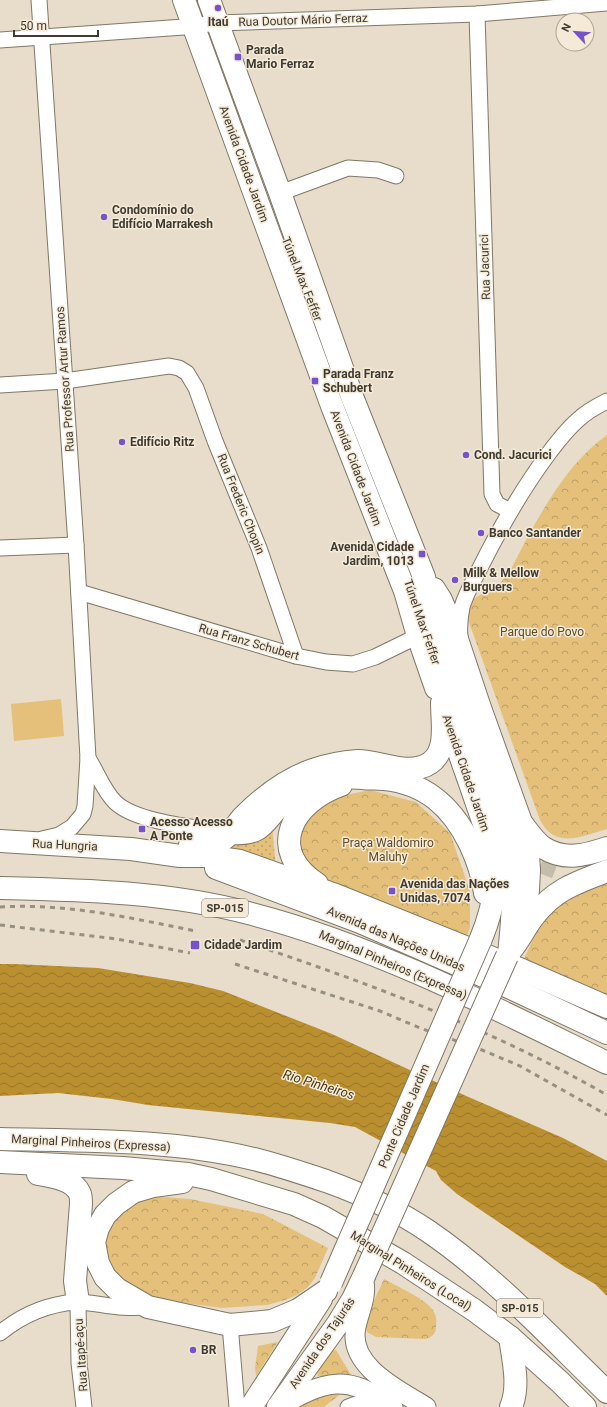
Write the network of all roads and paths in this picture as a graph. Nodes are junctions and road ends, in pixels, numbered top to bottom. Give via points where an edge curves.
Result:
1 (38, 0) edge
2 (184, 0) edge
3 (209, 0) edge
4 (607, 3) edge
5 (515, 5) edge
6 (477, 14) junction
7 (217, 23) junction
8 (194, 26) junction
9 (41, 37) junction
10 (0, 40) edge
11 (247, 136) tunnel mouth
12 (396, 176) dead end
13 (280, 193) junction
14 (65, 381) junction
15 (0, 385) edge
16 (607, 401) edge
17 (351, 408) junction
18 (510, 511) junction
19 (76, 545) junction
20 (0, 548) edge
21 (424, 577) junction
22 (79, 592) junction
23 (418, 636) junction
24 (296, 656) junction
25 (464, 657) junction
26 (442, 703) junction
27 (88, 758) junction
28 (363, 778) junction
29 (518, 828) junction
30 (486, 829) junction
31 (230, 833) junction
32 (0, 840) edge
33 (27, 843) junction
34 (607, 848) edge
35 (131, 849) junction
36 (180, 856) junction
37 (607, 859) edge
38 (556, 868) tunnel mouth
39 (607, 871) edge
40 (0, 888) edge
41 (333, 894) junction
42 (488, 920) junction
43 (480, 941) joint
44 (508, 955) junction
45 (607, 1008) edge
46 (537, 1029) junction
47 (607, 1033) edge
48 (607, 1051) edge
49 (607, 1063) edge
50 (0, 1139) edge
51 (0, 1162) edge
52 (0, 1168) edge
53 (211, 1179) junction
54 (94, 1242) junction
55 (364, 1277) junction
56 (329, 1287) junction
57 (78, 1302) junction
58 (148, 1307) junction
59 (230, 1325) junction
60 (0, 1333) edge
61 (510, 1337) junction
62 (607, 1392) edge
63 (390, 1405) edge
64 (84, 1407) edge
65 (237, 1407) edge
66 (251, 1407) edge
67 (279, 1407) edge
68 (348, 1407) edge
69 (426, 1407) edge
70 (511, 1407) edge
71 (585, 1407) edge

1 - 9 street, Rua Professor Artur Ramos
2 - 8 highway, Avenida Cidade Jardim
3 - 7 highway, Avenida Cidade Jardim
4 - 5 street, Rua Doutor Mário Ferraz
5 - 6 street, Rua Doutor Mário Ferraz
6 - 7 street, Rua Doutor Mário Ferraz
6 - 18 street, Rua Jacurici via 492,494 497,504
7 - 8 street, Rua Doutor Mário Ferraz
7 - 13 highway, Avenida Cidade Jardim
8 - 9 street, Rua Doutor Mário Ferraz
8 - 23 highway, Avenida Cidade Jardim via 332,406 405,591
9 - 10 street, Rua Doutor Mário Ferraz
9 - 14 street, Rua Professor Artur Ramos
11 - 17 highway, Túnel Max Feffer
12 - 13 street via 378,170 348,168
13 - 17 highway, Avenida Cidade Jardim
14 - 15 street
14 - 19 street, Rua Professor Artur Ramos
14 - 24 street, Rua Frederic Chopin via 169,366 187,373 196,388 258,548
16 - 18 street via 578,419 562,437 531,477
17 - 21 highway, Avenida Cidade Jardim
17 - 30 highway, Túnel Max Feffer via 484,806
18 - 25 street via 463,605 459,627
19 - 20 street
19 - 22 street, Rua Professor Artur Ramos
21 - 25 highway, Avenida Cidade Jardim via 441,600
21 - 29 highway via 440,616 473,719
21 - 44 highway, Avenida Cidade Jardim via 451,686 508,844 514,897
22 - 24 street, Rua Franz Schubert
22 - 27 street, Rua Professor Artur Ramos
23 - 24 street, Rua Franz Schubert via 375,657 353,664
23 - 26 highway, Avenida Cidade Jardim
25 - 29 highway, Avenida Cidade Jardim
26 - 30 highway, Avenida Cidade Jardim
26 - 31 highway via 442,744 431,762 418,768 404,768 357,761 314,769 290,779 269,794
27 - 31 street, Rua Professor Artur Ramos via 115,802 128,812 161,822
27 - 33 street, Rua Professor Artur Ramos via 85,806 78,821 59,835
28 - 31 highway via 341,777 316,781 297,790 256,831
28 - 41 highway via 320,795 297,815 292,827 289,848 293,860 310,879
28 - 42 highway via 395,781 415,788 438,800 452,814 477,859 484,885
29 - 34 highway via 543,848 555,853 578,856
29 - 44 highway, Avenida Cidade Jardim via 527,839 528,890 525,908
30 - 42 highway, Avenida Cidade Jardim via 493,858 495,882
31 - 35 highway via 218,843 208,845 173,844
32 - 33 highway, Rua Hungria
33 - 35 highway, Rua Hungria
35 - 36 highway, Avenida das Nações Unidas
36 - 41 highway, Avenida das Nações Unidas via 205,856 240,861
36 - 47 highway, Avenida das Nações Unidas via 360,922
37 - 38 highway via 577,868
39 - 44 highway via 567,887 549,899 532,918
40 - 46 highway, Marginal Pinheiros (Expressa) / SP-015 via 74,890 154,897 201,903 251,914 311,931 372,954
41 - 45 highway, Avenida das Nações Unidas via 522,970
42 - 43 highway, Avenida Cidade Jardim
43 - 56 highway, Ponte Cidade Jardim, bridge
44 - 55 highway, bridge
46 - 48 highway via 568,1032
46 - 49 highway, Marginal Pinheiros (Expressa) / SP-015
50 - 62 highway, Marginal Pinheiros (Expressa) / SP-015 via 136,1142 203,1150 253,1159 347,1189 388,1207 470,1262
51 - 53 highway, Marginal Pinheiros (Local) via 159,1171
52 - 57 highway via 60,1179 73,1186 80,1195 75,1281
53 - 54 highway via 154,1186 133,1192 105,1215
53 - 61 highway, Marginal Pinheiros (Local) via 294,1204 323,1217 403,1263
54 - 57 highway via 88,1281
54 - 58 highway via 98,1264 105,1277 117,1289
55 - 67 highway, Avenida dos Tajurás via 337,1325
55 - 69 main road via 365,1288 355,1328 356,1347 372,1371
56 - 59 highway via 298,1310 272,1321
56 - 66 highway, Avenida dos Tajurás
57 - 58 street
57 - 60 street via 54,1305 28,1315
57 - 64 street, Rua Itapé-açu via 79,1363
58 - 59 highway
59 - 65 street
61 - 70 highway via 515,1388
61 - 71 highway, Marginal Pinheiros (Local)
63 - 67 main road via 364,1390 333,1384 300,1395
63 - 68 street via 369,1401 358,1402

